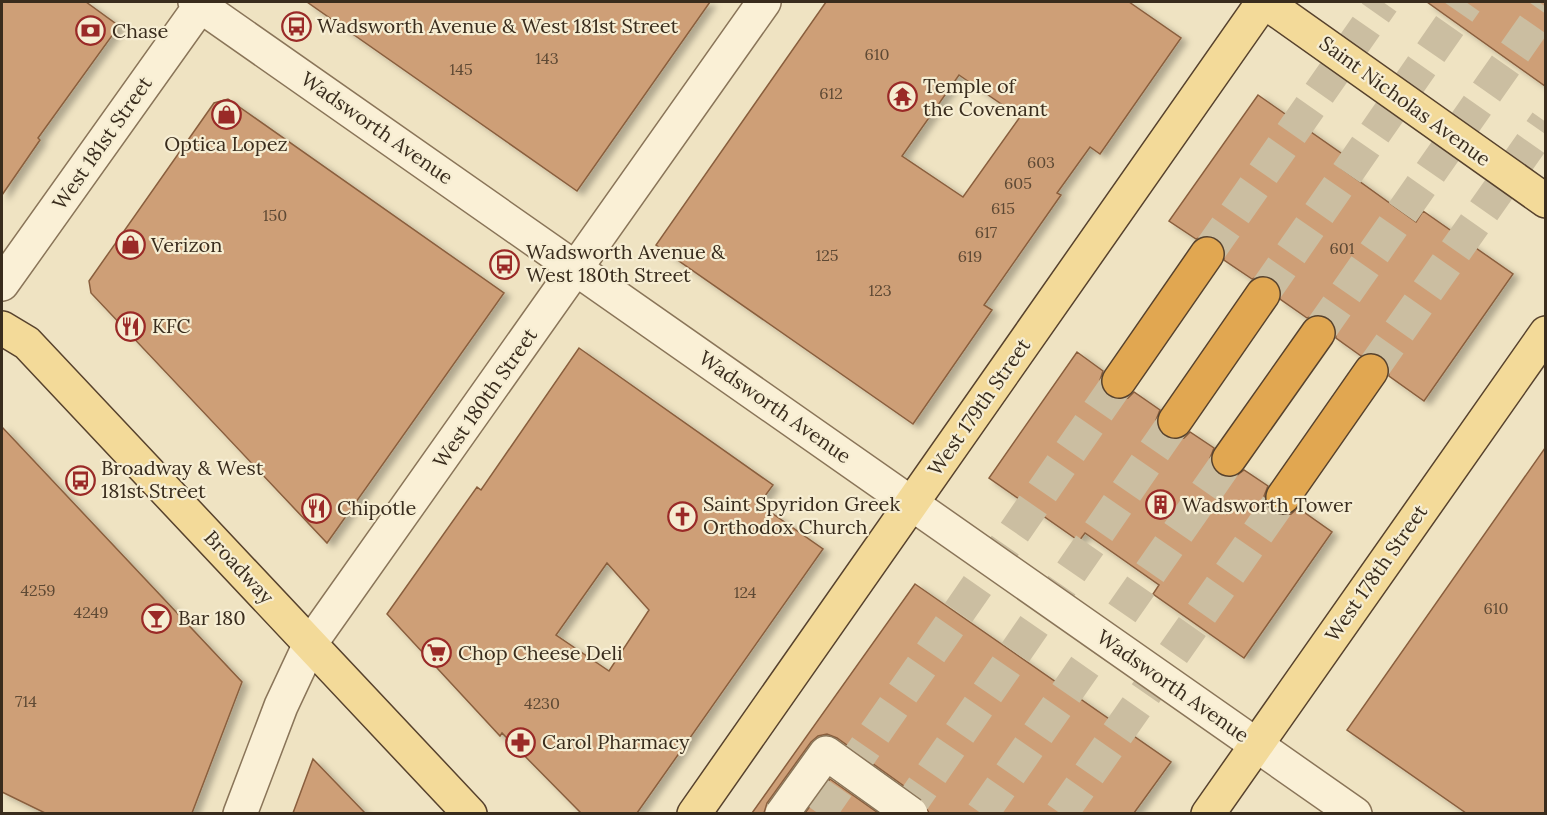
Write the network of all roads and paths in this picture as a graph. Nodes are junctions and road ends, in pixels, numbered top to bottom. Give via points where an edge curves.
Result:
1 (764, 2) edge
2 (1264, 2) edge
3 (199, 3) edge
4 (1545, 201) edge
5 (1207, 254) tunnel mouth
6 (577, 269) junction
7 (2, 284) edge
8 (1263, 294) tunnel mouth
9 (2, 328) edge
10 (1318, 333) tunnel mouth
11 (1545, 333) edge
12 (1371, 371) tunnel mouth
13 (1119, 381) tunnel mouth
14 (1175, 421) tunnel mouth
15 (1229, 459) tunnel mouth
16 (1283, 497) tunnel mouth
17 (911, 503) junction
18 (310, 644) junction
19 (1255, 744) junction
20 (240, 813) edge
21 (470, 813) edge
22 (694, 813) edge
23 (782, 813) edge
24 (911, 813) edge
25 (1208, 813) edge
26 (1355, 813) edge

1 - 6 street, West 180th Street
2 - 4 main road, Saint Nicholas Avenue
2 - 17 main road, West 179th Street
3 - 6 street, Wadsworth Avenue
3 - 7 street, West 181st Street
5 - 13 highway
6 - 17 street, Wadsworth Avenue
6 - 18 street, West 180th Street
8 - 14 highway
9 - 18 main road, Broadway via 27,344
10 - 15 highway
11 - 19 main road, West 178th Street
12 - 16 highway
17 - 19 street, Wadsworth Avenue
17 - 22 main road, West 179th Street
18 - 20 street, West 180th Street via 281,706
18 - 21 main road, Broadway
19 - 25 main road, West 178th Street
19 - 26 street, Wadsworth Avenue
23 - 24 street, bridge via 826,753

